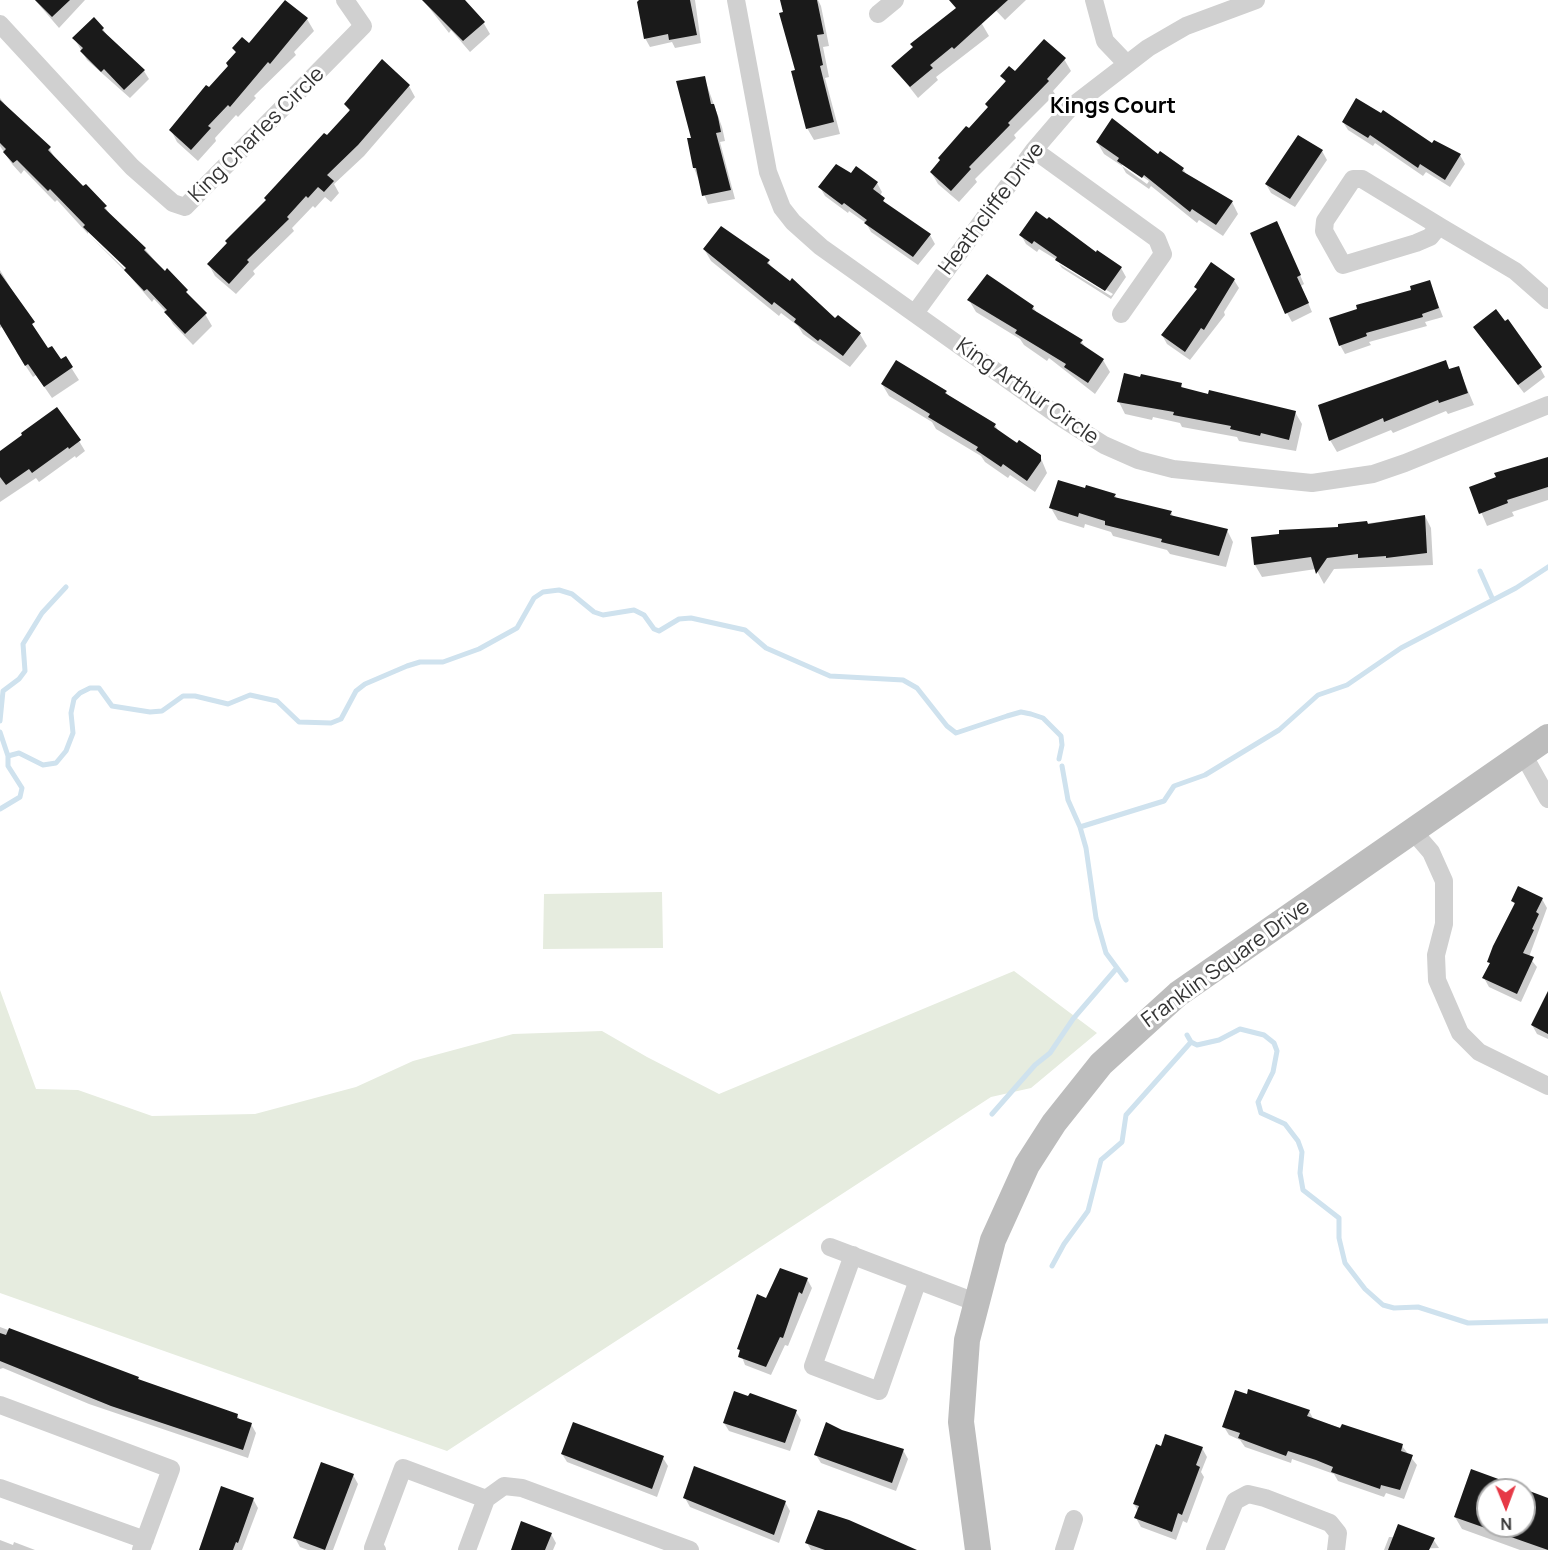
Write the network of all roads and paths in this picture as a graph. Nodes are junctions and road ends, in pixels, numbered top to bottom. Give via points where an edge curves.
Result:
1 (345, 0) edge
2 (736, 0) edge
3 (895, 0) edge
4 (1094, 0) edge
5 (1256, 0) edge
6 (878, 14) dead end
7 (0, 24) edge
8 (1126, 63) junction
9 (1034, 150) junction
10 (1438, 226) junction
11 (1548, 300) edge
12 (915, 313) junction
13 (1121, 314) dead end
14 (1548, 405) edge
15 (1548, 737) edge
16 (1523, 754) junction
17 (1548, 799) edge
18 (1413, 830) junction
19 (1548, 1086) edge
20 (830, 1246) dead end
21 (853, 1255) junction
22 (918, 1280) junction
23 (975, 1302) junction
24 (0, 1405) edge
25 (0, 1488) edge
26 (486, 1499) junction
27 (1074, 1519) dead end
28 (143, 1545) edge
29 (685, 1549) edge
30 (1067, 1549) edge
31 (377, 1550) edge
32 (467, 1550) edge
33 (978, 1550) edge
34 (1215, 1550) edge
35 (1336, 1550) edge

1 - 7 street, King Charles Circle via 363,26 185,207 173,203 132,167
2 - 12 street, King Arthur Circle via 768,172 782,208 821,247
3 - 6 street
4 - 8 street via 1105,41
5 - 8 street, Heathcliffe Drive via 1186,26
8 - 9 street, Heathcliffe Drive via 1070,108
9 - 12 street, Heathcliffe Drive
9 - 13 street via 1157,239 1163,254
10 - 10 street via 1362,179 1353,179 1326,221 1324,231 1343,265 1416,243 1430,237
10 - 11 street via 1515,271
12 - 14 street, King Arthur Circle via 1104,445 1173,469 1312,483 1373,474
15 - 16 street, Franklin Square Drive
16 - 17 street
16 - 18 street, Franklin Square Drive
18 - 19 street via 1431,852 1444,881 1444,924 1436,955 1437,980 1460,1033 1479,1052
18 - 23 street, Franklin Square Drive via 1178,994 1101,1064 1027,1165 993,1240
20 - 21 street
21 - 22 street
21 - 22 street via 813,1366 879,1391
22 - 23 street
23 - 33 street, Franklin Square Drive via 967,1340 962,1422
24 - 28 street via 171,1469
25 - 28 street
26 - 29 street via 504,1486 522,1488
26 - 31 street via 403,1468 373,1548
26 - 32 street
27 - 30 street
34 - 35 street via 1235,1501 1248,1494 1330,1523 1338,1533

